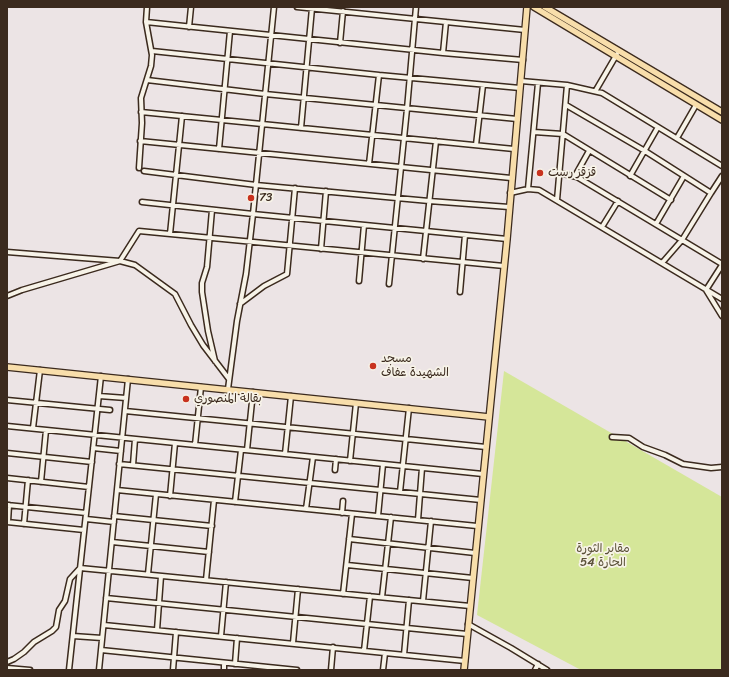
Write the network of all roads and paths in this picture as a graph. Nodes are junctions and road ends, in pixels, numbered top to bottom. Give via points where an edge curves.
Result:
1 (147, 7) edge
2 (191, 7) edge
3 (274, 7) edge
4 (297, 7) edge
5 (322, 7) edge
6 (416, 7) edge
7 (527, 7) edge
8 (534, 7) edge
9 (545, 7) edge
10 (313, 9) junction
11 (343, 12) junction
12 (416, 19) junction
13 (146, 22) junction
14 (446, 22) junction
15 (189, 27) junction
16 (525, 30) junction
17 (230, 31) junction
18 (271, 35) junction
19 (310, 39) junction
20 (340, 43) junction
21 (413, 50) junction
22 (620, 51) junction
23 (152, 52) junction
24 (443, 54) junction
25 (616, 56) junction
26 (227, 59) junction
27 (523, 60) junction
28 (269, 64) junction
29 (307, 68) junction
30 (379, 75) junction
31 (410, 78) junction
32 (147, 80) junction
33 (521, 81) junction
34 (538, 83) junction
35 (483, 85) junction
36 (567, 85) junction
37 (520, 88) junction
38 (224, 90) junction
39 (596, 90) junction
40 (265, 94) junction
41 (304, 98) junction
42 (566, 105) junction
43 (696, 105) junction
44 (376, 106) junction
45 (407, 109) junction
46 (140, 112) junction
47 (722, 112) edge
48 (182, 116) junction
49 (479, 116) junction
50 (517, 119) junction
51 (222, 120) junction
52 (722, 120) edge
53 (262, 124) junction
54 (658, 127) junction
55 (301, 128) junction
56 (534, 132) junction
57 (563, 134) junction
58 (373, 135) junction
59 (404, 138) junction
60 (677, 138) junction
61 (140, 141) junction
62 (436, 141) junction
63 (179, 145) junction
64 (476, 145) junction
65 (219, 149) junction
66 (514, 149) junction
67 (589, 151) junction
68 (644, 152) junction
69 (259, 153) junction
70 (370, 164) junction
71 (401, 166) junction
72 (722, 166) edge
73 (139, 168) dead end
74 (432, 170) junction
75 (144, 171) dead end
76 (559, 173) junction
77 (175, 175) junction
78 (575, 176) junction
79 (630, 176) junction
80 (684, 176) junction
81 (722, 176) edge
82 (511, 178) junction
83 (256, 184) junction
84 (295, 188) junction
85 (528, 189) junction
86 (326, 191) junction
87 (510, 193) junction
88 (711, 193) junction
89 (398, 198) junction
90 (557, 200) junction
91 (671, 200) junction
92 (429, 201) junction
93 (618, 201) junction
94 (142, 202) dead end
95 (173, 205) junction
96 (509, 207) junction
97 (212, 210) junction
98 (254, 214) junction
99 (293, 218) junction
100 (324, 221) junction
101 (656, 224) junction
102 (364, 225) junction
103 (602, 227) junction
104 (394, 228) junction
105 (425, 231) junction
106 (170, 234) junction
107 (465, 235) junction
108 (209, 237) junction
109 (507, 239) junction
110 (682, 240) junction
111 (250, 242) junction
112 (290, 246) junction
113 (321, 249) junction
114 (7, 252) edge
115 (362, 253) junction
116 (392, 256) junction
117 (423, 259) junction
118 (120, 261) junction
119 (463, 262) junction
120 (662, 263) junction
121 (722, 264) edge
122 (504, 266) junction
123 (359, 281) dead end
124 (389, 284) dead end
125 (706, 290) junction
126 (460, 292) dead end
127 (7, 296) edge
128 (722, 299) edge
129 (240, 304) junction
130 (722, 316) edge
131 (216, 363) junction
132 (7, 367) edge
133 (40, 370) junction
134 (101, 376) junction
135 (128, 379) junction
136 (229, 379) junction
137 (201, 386) junction
138 (228, 389) junction
139 (252, 392) junction
140 (99, 396) junction
141 (291, 396) junction
142 (126, 398) junction
143 (7, 400) edge
144 (36, 402) junction
145 (356, 402) junction
146 (98, 408) junction
147 (408, 408) junction
148 (110, 410) dead end
149 (125, 411) junction
150 (489, 417) junction
151 (197, 419) junction
152 (249, 424) junction
153 (7, 426) edge
154 (33, 428) junction
155 (288, 428) junction
156 (46, 430) junction
157 (353, 434) junction
158 (95, 435) junction
159 (612, 437) dead end
160 (122, 438) junction
161 (135, 439) junction
162 (405, 439) junction
163 (175, 443) junction
164 (194, 445) junction
165 (486, 447) junction
166 (94, 448) junction
167 (241, 450) junction
168 (247, 450) junction
169 (121, 451) junction
170 (7, 453) edge
171 (285, 454) junction
172 (44, 457) junction
173 (313, 457) junction
174 (336, 459) junction
175 (350, 461) junction
176 (92, 462) junction
177 (120, 464) junction
178 (383, 464) junction
179 (133, 465) junction
180 (402, 466) junction
181 (722, 467) edge
182 (422, 468) junction
183 (172, 469) junction
184 (335, 470) dead end
185 (483, 474) junction
186 (237, 475) junction
187 (7, 478) edge
188 (28, 480) junction
189 (41, 482) junction
190 (309, 483) junction
191 (89, 486) junction
192 (117, 490) junction
193 (381, 490) junction
194 (400, 492) junction
195 (156, 494) junction
196 (420, 494) junction
197 (170, 496) junction
198 (214, 500) junction
199 (480, 500) junction
200 (343, 501) dead end
201 (235, 502) junction
202 (8, 505) edge
203 (26, 507) junction
204 (306, 509) junction
205 (86, 513) junction
206 (342, 513) junction
207 (352, 514) junction
208 (114, 516) junction
209 (378, 516) junction
210 (391, 518) junction
211 (86, 519) junction
212 (153, 520) junction
213 (418, 520) junction
214 (7, 522) edge
215 (114, 522) junction
216 (431, 522) junction
217 (24, 524) junction
218 (212, 526) junction
219 (478, 526) junction
220 (84, 530) junction
221 (349, 539) junction
222 (112, 542) junction
223 (388, 544) junction
224 (151, 546) junction
225 (428, 548) junction
226 (209, 552) junction
227 (475, 553) junction
228 (347, 566) junction
229 (80, 568) junction
230 (386, 570) junction
231 (109, 571) junction
232 (148, 574) junction
233 (426, 574) junction
234 (161, 576) junction
235 (473, 578) junction
236 (206, 580) junction
237 (226, 582) junction
238 (298, 589) junction
239 (343, 594) junction
240 (370, 596) junction
241 (382, 597) junction
242 (106, 598) junction
243 (409, 600) junction
244 (423, 601) junction
245 (159, 604) junction
246 (470, 606) junction
247 (224, 610) junction
248 (296, 617) junction
249 (104, 624) junction
250 (367, 624) junction
251 (468, 624) junction
252 (407, 628) junction
253 (157, 630) junction
254 (176, 632) junction
255 (467, 634) junction
256 (73, 636) junction
257 (221, 636) junction
258 (102, 638) junction
259 (237, 638) junction
260 (293, 644) junction
261 (333, 648) junction
262 (101, 650) junction
263 (364, 651) junction
264 (385, 653) junction
265 (404, 655) junction
266 (174, 658) junction
267 (465, 661) junction
268 (7, 662) edge
269 (224, 663) junction
270 (235, 664) junction
271 (538, 664) junction
272 (7, 668) edge
273 (268, 669) edge
274 (22, 670) edge
275 (30, 670) edge
276 (69, 670) edge
277 (99, 670) edge
278 (172, 670) edge
279 (224, 670) edge
280 (297, 670) edge
281 (331, 670) edge
282 (383, 670) edge
283 (464, 670) edge
284 (535, 670) edge
285 (547, 670) edge

1 - 13 street
2 - 15 street
3 - 18 street
4 - 10 street
5 - 10 street
6 - 12 street
7 - 16 main road
8 - 25 main road
9 - 22 main road
10 - 11 street
10 - 19 street
11 - 12 street
11 - 20 street
12 - 14 street
12 - 21 street
13 - 15 street
13 - 23 street
14 - 16 street
14 - 24 street
15 - 17 street
16 - 27 main road
17 - 18 street
17 - 26 street
18 - 19 street
18 - 28 street
19 - 20 street
19 - 29 street
20 - 21 street
21 - 24 street
21 - 31 street
22 - 25 street
22 - 47 main road
23 - 26 street
23 - 32 street
24 - 27 street
25 - 39 street
25 - 43 main road
26 - 28 street
26 - 38 street
27 - 33 main road
28 - 29 street
28 - 40 street
29 - 30 street
29 - 41 street
30 - 31 street
30 - 44 street
31 - 35 street
31 - 45 street
32 - 38 street
32 - 46 street via 141,98
33 - 34 street
33 - 37 main road
34 - 36 street
34 - 56 street
35 - 37 street
35 - 49 street
36 - 39 street
36 - 42 street
37 - 50 main road
38 - 40 street
38 - 51 street
39 - 54 street
40 - 41 street
40 - 53 street
41 - 44 street
41 - 55 street
42 - 57 street
42 - 68 street
43 - 52 main road
43 - 60 street
44 - 45 street
44 - 58 street
45 - 49 street
45 - 59 street
46 - 48 street
46 - 61 street
48 - 51 street
48 - 63 street
49 - 50 street
49 - 64 street
50 - 66 main road
51 - 53 street
51 - 65 street
53 - 55 street
53 - 69 street
54 - 60 street
54 - 68 street
55 - 58 street
56 - 57 street
56 - 85 street
57 - 67 street
57 - 76 street
58 - 59 street
58 - 70 street
59 - 62 street
59 - 71 street
60 - 72 street
61 - 63 street
61 - 73 street
62 - 64 street
62 - 74 street
63 - 65 street
63 - 77 street
64 - 66 street
65 - 69 street
66 - 82 main road
67 - 78 street
67 - 79 street
68 - 79 street
68 - 80 street
69 - 70 street
69 - 83 street
70 - 71 street
71 - 74 street
71 - 89 street
74 - 82 street
74 - 92 street
75 - 77 street
76 - 78 street
76 - 90 street
77 - 83 street
77 - 95 street
78 - 93 street
79 - 91 street
80 - 88 street
80 - 91 street
81 - 88 street
82 - 87 main road
83 - 84 street
83 - 98 street
84 - 86 street
84 - 99 street
85 - 87 street
85 - 90 street via 539,190
86 - 89 street
86 - 100 street
87 - 96 main road
88 - 110 street
89 - 92 street
89 - 104 street
90 - 103 street
91 - 101 street
92 - 96 street
92 - 105 street
93 - 101 street
93 - 103 street
94 - 95 street
95 - 97 street
95 - 106 street
96 - 109 main road
97 - 98 street
97 - 108 street
98 - 99 street
98 - 111 street
99 - 100 street
99 - 112 street
100 - 102 street
100 - 113 street
101 - 110 street
102 - 104 street
102 - 115 street
103 - 120 street
104 - 105 street
104 - 116 street
105 - 107 street
105 - 117 street
106 - 108 street
106 - 118 street via 139,231
107 - 109 street
107 - 119 street
108 - 111 street
108 - 131 street via 202,292
109 - 122 main road
110 - 120 street
110 - 121 street
111 - 112 street
111 - 129 street
112 - 113 street
112 - 129 street via 287,274 264,286
113 - 115 street
114 - 118 street
115 - 116 street
115 - 123 street
116 - 117 street
116 - 124 street
117 - 119 street
118 - 127 street
118 - 131 street via 135,265 175,294 191,325
119 - 122 street
119 - 126 street
120 - 125 street
121 - 125 street
122 - 150 main road
125 - 128 street
125 - 130 street
129 - 136 street
131 - 136 street
132 - 133 main road
133 - 134 main road
133 - 144 street
134 - 135 main road
134 - 140 street
135 - 137 main road
135 - 142 street
136 - 138 street
137 - 138 main road
137 - 151 street
138 - 139 main road
139 - 141 main road
139 - 152 street
140 - 142 street
140 - 146 street
141 - 145 main road
141 - 155 street
142 - 149 street
143 - 144 street
144 - 146 street
144 - 154 street
145 - 147 main road
145 - 157 street
146 - 148 street
146 - 158 street
147 - 150 main road
147 - 162 street
149 - 151 street
149 - 160 street
150 - 165 main road
151 - 152 street
151 - 164 street
152 - 155 street
152 - 168 street
153 - 154 street
154 - 156 street
155 - 157 street
155 - 171 street
156 - 158 street
156 - 172 street
157 - 162 street
157 - 175 street
158 - 160 street
158 - 166 street
159 - 181 street via 628,438 683,464
160 - 161 street
160 - 169 street
161 - 163 street
161 - 179 street
162 - 165 street
162 - 180 street
163 - 164 street
163 - 183 street
164 - 167 street
165 - 185 main road
166 - 169 street
166 - 176 street
167 - 168 street
167 - 186 street
168 - 171 street
169 - 177 street
170 - 172 street
171 - 173 street
172 - 176 street
172 - 189 street
173 - 174 street
173 - 190 street
174 - 175 street
174 - 184 street
175 - 178 street
176 - 191 street
177 - 179 street
177 - 192 street
178 - 180 street
178 - 193 street
179 - 183 street
180 - 182 street
180 - 194 street
182 - 185 street
182 - 196 street
183 - 186 street
183 - 197 street
185 - 199 main road
186 - 190 street
186 - 201 street
187 - 188 street
188 - 189 street
188 - 203 street
189 - 191 street
190 - 193 street
190 - 204 street
191 - 205 street
192 - 195 street
192 - 208 street
193 - 194 street
193 - 209 street
194 - 196 street
195 - 197 street
195 - 212 street
196 - 199 street
196 - 213 street
197 - 198 street
198 - 201 street
198 - 218 street
199 - 219 main road
200 - 206 street
201 - 204 street
202 - 203 street
202 - 214 street
203 - 205 street
203 - 217 street
204 - 206 street
205 - 211 street
206 - 207 street
207 - 209 street
207 - 221 street
208 - 212 street
208 - 215 street
209 - 210 street
210 - 213 street
210 - 223 street
211 - 215 street
211 - 220 street
212 - 218 street
212 - 224 street
213 - 216 street
214 - 217 street
215 - 222 street
216 - 219 street
216 - 225 street
217 - 220 street
218 - 226 street
219 - 227 main road
220 - 229 street
221 - 223 street
221 - 228 street
222 - 224 street
222 - 231 street
223 - 225 street
223 - 230 street
224 - 226 street
224 - 232 street
225 - 227 street
225 - 233 street
226 - 236 street
227 - 235 main road
228 - 230 street
228 - 239 street
229 - 231 street
229 - 256 street
229 - 268 street via 70,579 56,627
230 - 233 street
230 - 241 street
231 - 232 street
231 - 242 street
232 - 234 street
233 - 235 street
233 - 244 street
234 - 236 street
234 - 245 street
235 - 246 main road
236 - 237 street
237 - 238 street
237 - 247 street
238 - 239 street
238 - 248 street
239 - 240 street
240 - 241 street
240 - 250 street
241 - 243 street
242 - 245 street
242 - 249 street
243 - 244 street
243 - 252 street
244 - 246 street
245 - 247 street
245 - 253 street
246 - 251 main road
247 - 248 street
247 - 257 street
248 - 250 street
248 - 260 street
249 - 253 street
249 - 258 street
250 - 252 street
250 - 263 street
251 - 255 main road
251 - 271 street
252 - 255 street
252 - 265 street
253 - 254 street
254 - 257 street
254 - 266 street
255 - 267 main road
256 - 258 street
256 - 276 street
257 - 259 street
258 - 262 street
259 - 260 street
259 - 270 street
260 - 261 street
261 - 263 street
261 - 281 street
262 - 266 street
262 - 277 street
263 - 264 street
264 - 265 street
264 - 282 street
265 - 267 street
266 - 269 street
266 - 278 street
267 - 283 main road
269 - 270 street
269 - 279 street
270 - 273 street
271 - 284 street
271 - 285 street
272 - 274 street
273 - 280 street
274 - 275 street

